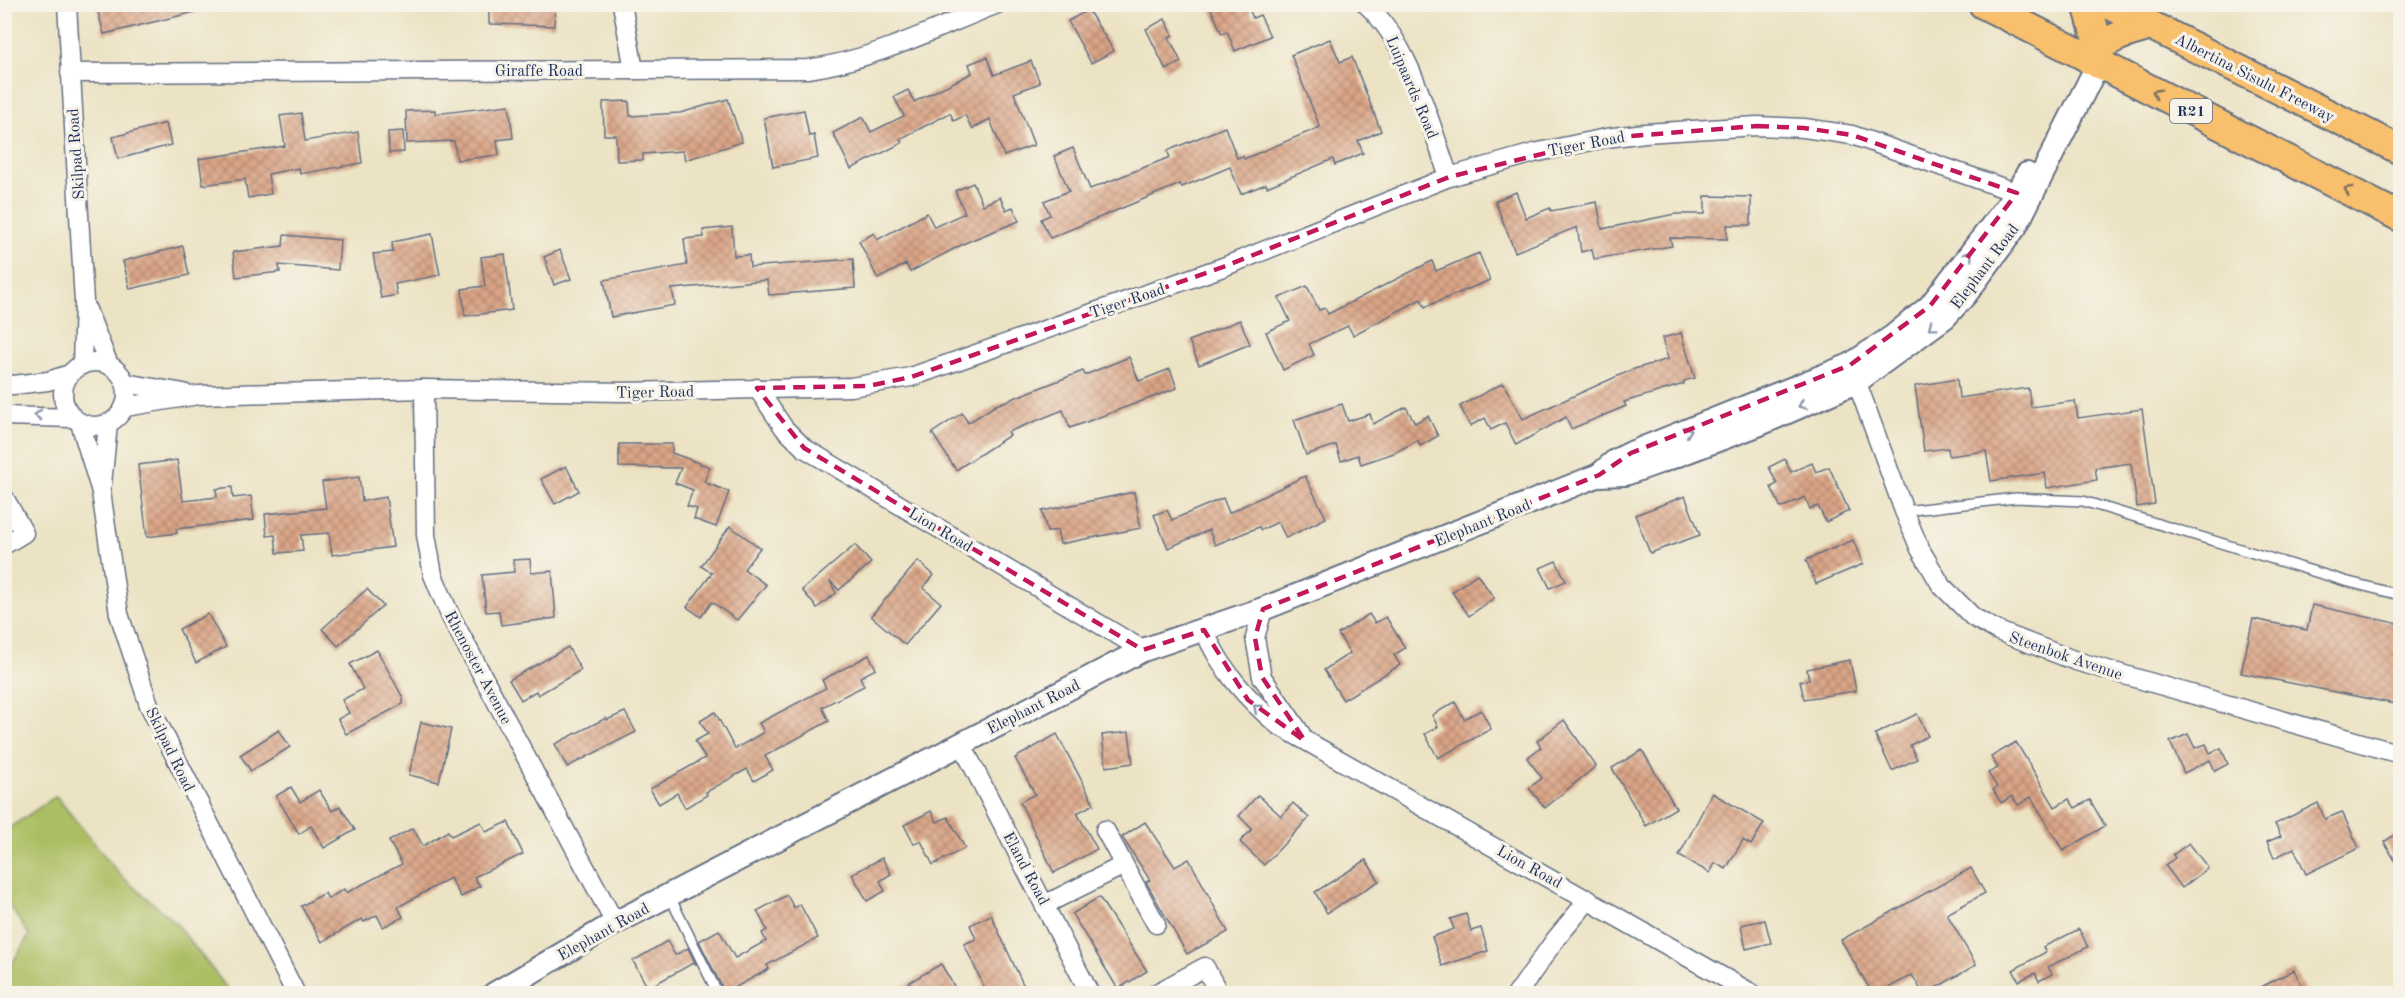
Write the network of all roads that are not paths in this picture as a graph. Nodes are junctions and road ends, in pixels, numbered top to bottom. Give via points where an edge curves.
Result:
1 (68, 4) edge
2 (622, 4) edge
3 (997, 4) edge
4 (1366, 4) edge
5 (1983, 4) edge
6 (2087, 4) edge
7 (2109, 4) edge
8 (2152, 26) junction
9 (2096, 57) junction
10 (634, 70) junction
11 (70, 73) junction
12 (2400, 150) edge
13 (1449, 177) junction
14 (2024, 195) junction
15 (2400, 217) edge
16 (84, 303) junction
17 (109, 365) junction
18 (76, 369) junction
19 (1853, 373) junction
20 (125, 383) junction
21 (4, 386) edge
22 (757, 388) junction
23 (424, 389) junction
24 (198, 395) junction
25 (125, 407) junction
26 (4, 416) edge
27 (76, 420) junction
28 (108, 424) junction
29 (101, 492) junction
30 (4, 498) edge
31 (1904, 511) junction
32 (4, 545) edge
33 (2400, 595) edge
34 (1263, 609) junction
35 (1204, 630) junction
36 (1143, 650) junction
37 (1305, 741) junction
38 (961, 743) junction
39 (2400, 754) edge
40 (1105, 830) dead end
41 (1124, 865) junction
42 (669, 895) junction
43 (1589, 899) junction
44 (1046, 904) junction
45 (615, 923) junction
46 (1156, 924) dead end
47 (517, 988) edge
48 (297, 992) edge
49 (494, 993) edge
50 (718, 993) edge
51 (1090, 993) edge
52 (1155, 993) edge
53 (1219, 993) edge
54 (1517, 993) edge
55 (1753, 993) edge

1 - 11 street, Skilpad Road
2 - 10 street
3 - 10 street, Giraffe Road via 834,65 808,69
4 - 13 street, Luipaards Road via 1389,29 1402,53
5 - 9 highway, R21
6 - 9 highway
7 - 8 highway, Albertina Sisulu Freeway
8 - 9 highway via 2127,33
8 - 12 highway, Albertina Sisulu Freeway
9 - 14 street, Elephant Road
15 -> 9 highway, R21
10 - 11 street, Giraffe Road
11 - 16 street, Skilpad Road
13 - 14 street, Tiger Road via 1606,138 1757,126 1852,135
13 - 22 street, Tiger Road via 1223,267 911,377 868,386
14 - 19 street, Elephant Road via 1930,306
16 - 17 street, Skilpad Road
16 - 18 street, Skilpad Road
17 - 18 street via 91,362
17 - 20 street
18 - 21 street via 48,381
18 - 27 street via 65,382 63,401
19 - 31 street, Steenbok Avenue
19 - 34 street, Elephant Road via 1659,452 1615,461 1599,475
20 - 24 street, Tiger Road
20 - 25 street
22 - 23 street, Tiger Road via 625,392
22 - 36 street, Lion Road via 784,428 804,447
23 - 24 street, Tiger Road
23 - 45 street, Rhenoster Avenue via 426,536 433,575 450,615
24 - 25 street, Tiger Road
25 - 28 street
27 -> 26 street
27 - 28 street via 99,427
27 - 29 street, Skilpad Road
28 - 29 street, Skilpad Road
29 - 48 street, Skilpad Road via 119,614 149,705
30 - 32 street via 24,533
31 - 33 lane via 2016,498 2082,501
31 - 39 street, Steenbok Avenue via 1941,585 1973,617 1998,631 2076,662
34 - 35 street, Elephant Road
34 - 37 street, Lion Road via 1255,638 1262,677
35 - 36 street, Elephant Road
37 -> 35 street, Lion Road via 1248,700 1214,652
36 - 38 street, Elephant Road
37 - 43 street, Lion Road
38 - 42 street, Elephant Road
38 - 44 street, Eland Road
40 - 41 street
41 - 44 street
41 - 46 street
42 - 45 street, Elephant Road
42 - 50 lane
43 - 54 street
43 - 55 street, Lion Road
44 - 51 street, Eland Road
45 - 47 street, Elephant Road
47 - 49 street, Elephant Road
52 - 53 street via 1205,967

